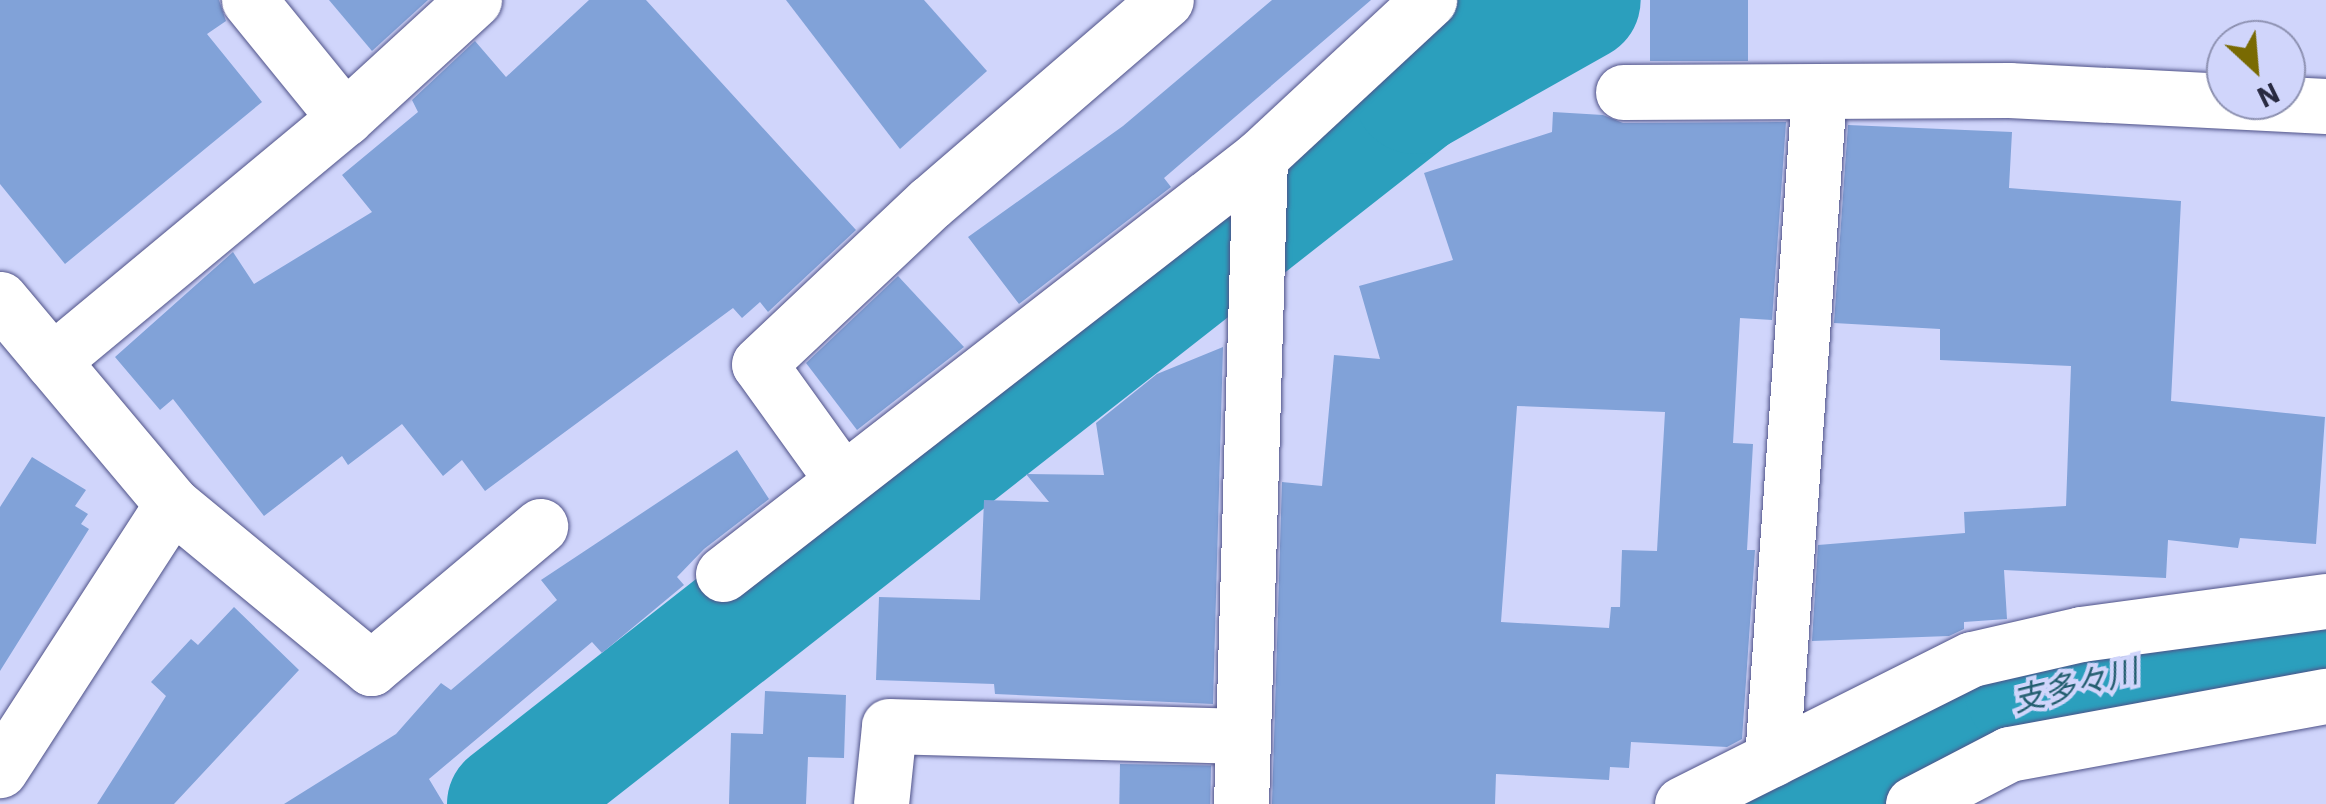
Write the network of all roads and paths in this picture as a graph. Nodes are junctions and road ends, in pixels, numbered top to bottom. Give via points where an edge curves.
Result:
1 (249, 0) edge
2 (474, 0) edge
3 (1166, 0) edge
4 (1429, 0) edge
5 (1623, 92) dead end
6 (1820, 92) junction
7 (2326, 106) edge
8 (345, 118) junction
9 (1260, 158) junction
10 (0, 299) edge
11 (52, 361) junction
12 (841, 478) junction
13 (172, 504) junction
14 (540, 526) dead end
15 (723, 574) dead end
16 (2326, 601) edge
17 (2326, 696) edge
18 (1243, 736) junction
19 (1772, 760) junction
20 (0, 770) edge
21 (881, 804) edge
22 (1241, 804) edge
23 (1682, 804) edge
24 (1913, 804) edge

1 - 8 street
2 - 8 street
3 - 12 street via 930,203 759,364
4 - 9 street
5 - 6 street
6 - 7 street via 2009,90
6 - 19 street
8 - 11 street
9 - 12 street
9 - 18 street
10 - 11 street
11 - 13 street
12 - 15 street
13 - 14 street via 371,668
13 - 20 street
16 - 19 street via 2081,634 1972,659
17 - 24 street via 2009,754
18 - 21 street via 889,726
18 - 22 street
19 - 23 street

